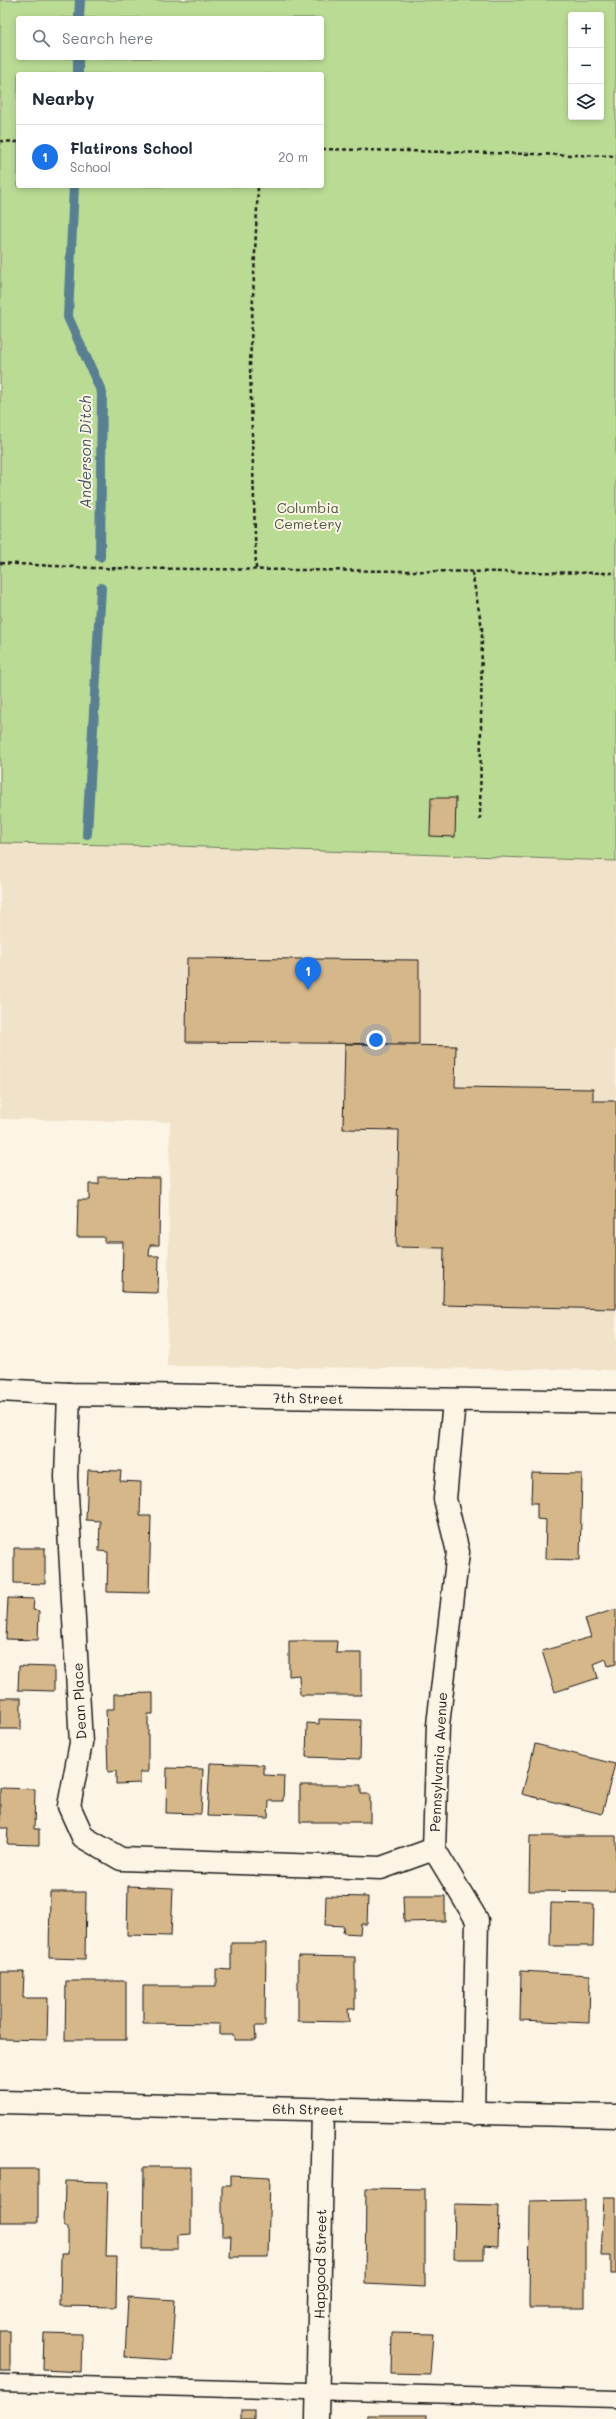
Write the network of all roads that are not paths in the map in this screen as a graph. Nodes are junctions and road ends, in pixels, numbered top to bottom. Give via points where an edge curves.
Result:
1 (0, 1390) edge
2 (69, 1394) junction
3 (454, 1401) junction
4 (616, 1402) edge
5 (434, 1849) junction
6 (0, 2102) edge
7 (323, 2109) junction
8 (473, 2114) junction
9 (616, 2116) edge
10 (0, 2383) edge
11 (317, 2392) junction
12 (616, 2399) edge
13 (317, 2419) edge

1 - 2 street, 7th Street
2 - 3 street, 7th Street
2 - 5 street, Dean Place via 66,1477 81,1743 69,1806 83,1837 121,1859 381,1868
3 - 4 street, 7th Street
3 - 5 street, Pennsylvania Avenue via 445,1499 458,1552 438,1725
5 - 8 street, Pennsylvania Avenue via 477,1920
6 - 7 street, 6th Street
7 - 8 street, 6th Street
7 - 11 street, Hapgood Street
8 - 9 street, 6th Street
10 - 11 lane
11 - 12 lane
11 - 13 street, Hapgood Street

